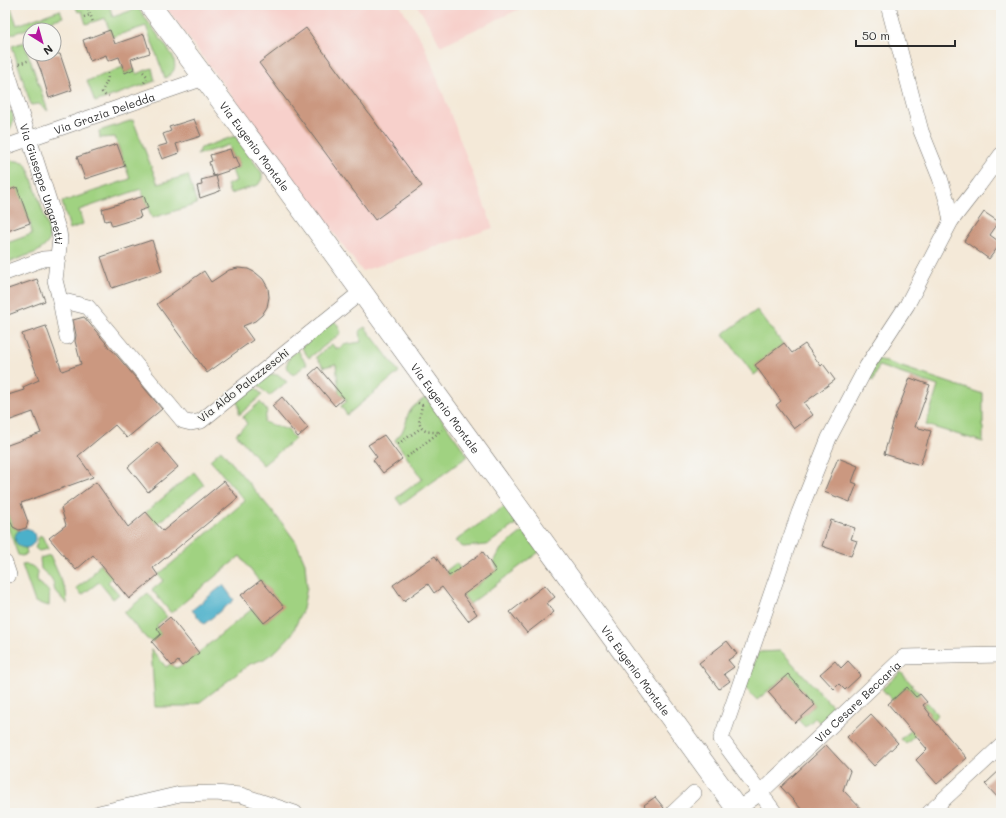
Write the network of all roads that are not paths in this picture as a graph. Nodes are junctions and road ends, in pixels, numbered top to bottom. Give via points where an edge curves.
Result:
1 (150, 5) edge
2 (888, 5) edge
3 (12, 64) edge
4 (204, 78) junction
5 (28, 138) junction
6 (5, 147) edge
7 (1001, 155) edge
8 (951, 221) junction
9 (57, 258) junction
10 (5, 273) edge
11 (361, 292) junction
12 (60, 300) junction
13 (67, 337) dead end
14 (1001, 655) edge
15 (1001, 746) edge
16 (760, 792) junction
17 (694, 793) dead end
18 (152, 807) edge
19 (739, 811) edge
20 (99, 813) edge
21 (295, 813) edge
22 (673, 813) edge
23 (775, 813) edge
24 (929, 813) edge

1 - 4 main road, Via Eugenio Montale
2 - 8 street via 920,130 940,178
3 - 5 street, Via Giuseppe Ungaretti
4 - 5 street, Via Grazia Deledda
4 - 11 main road, Via Eugenio Montale
5 - 6 street, Via Grazia Deledda
5 - 9 street, Via Giuseppe Ungaretti via 59,232
7 - 8 street
8 - 16 street via 907,305 867,366 829,438 799,514 721,739
9 - 10 street via 43,259
9 - 12 street, Via Giuseppe Ungaretti via 54,280
11 - 12 street, Via Aldo Palazzeschi via 201,421 191,423 183,421 88,307
11 - 19 main road, Via Eugenio Montale
12 - 13 street, Via Giuseppe Ungaretti
14 - 16 street, Via Cesare Beccaria via 904,657
15 - 24 street
16 - 19 street, Via Cesare Beccaria
16 - 23 street
17 - 22 street
18 - 20 street
18 - 21 street via 180,794 216,793 241,795

